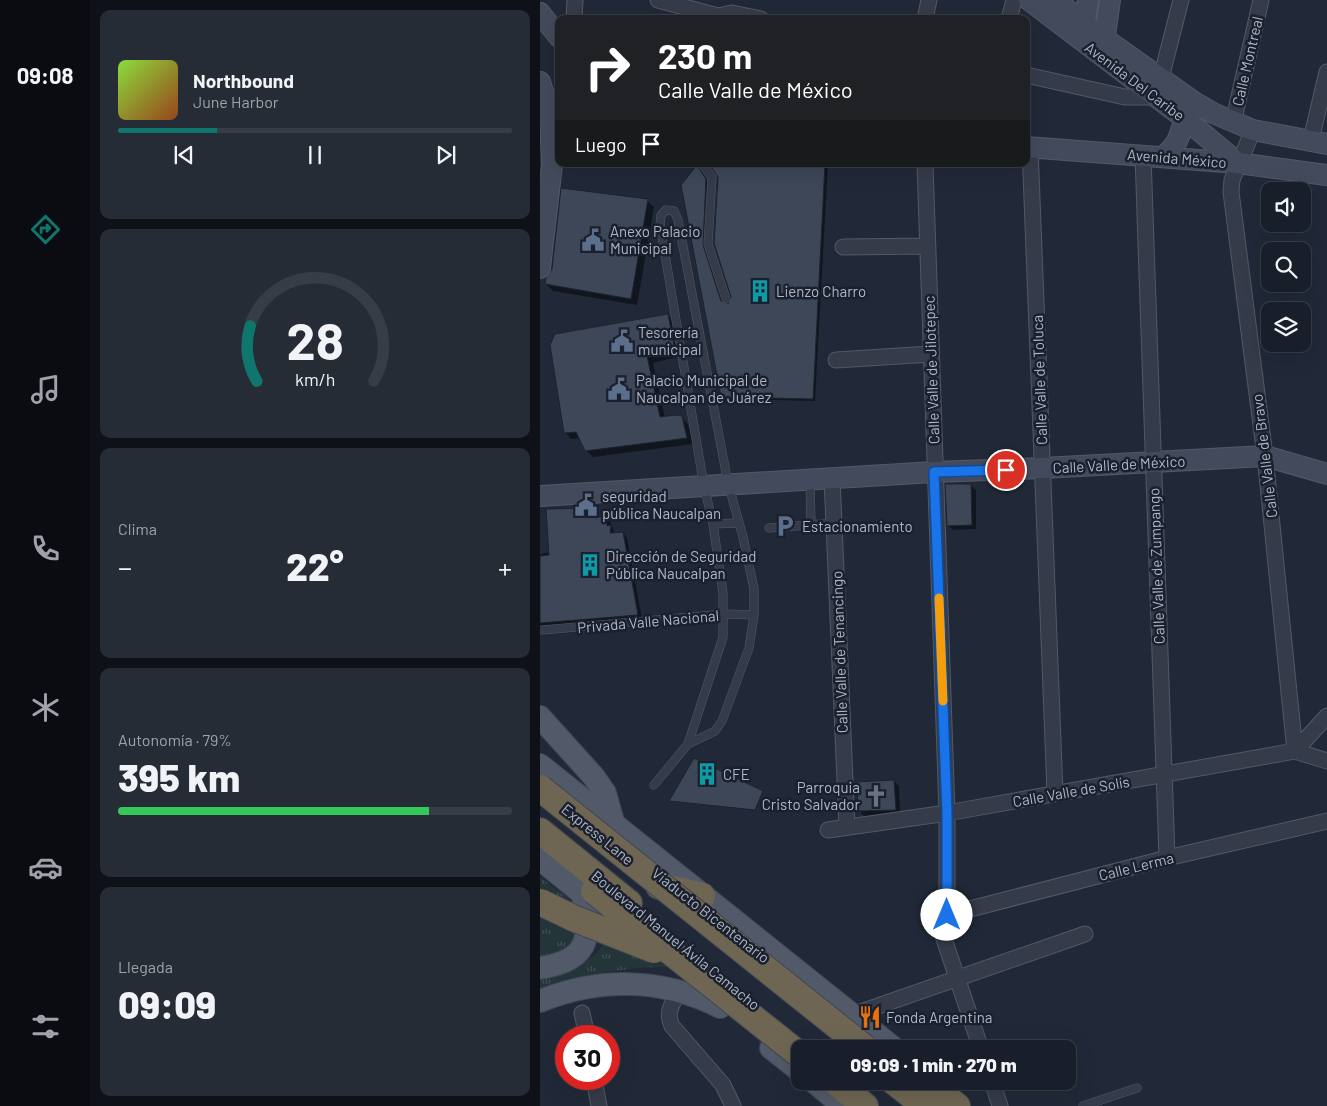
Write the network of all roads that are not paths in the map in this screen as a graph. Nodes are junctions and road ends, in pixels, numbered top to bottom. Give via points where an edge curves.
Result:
1 (575, 0) edge
2 (658, 0) edge
3 (929, 0) edge
4 (1014, 0) edge
5 (1029, 0) edge
6 (1056, 0) edge
7 (1088, 0) edge
8 (1110, 0) edge
9 (1181, 0) edge
10 (1261, 0) edge
11 (733, 6) edge
12 (540, 13) edge
13 (574, 15) edge
14 (714, 15) edge
15 (720, 15) edge
16 (752, 15) edge
17 (926, 15) edge
18 (1010, 15) edge
19 (1083, 31) junction
20 (555, 32) edge
21 (1103, 47) junction
22 (1327, 72) edge
23 (1030, 76) edge
24 (540, 82) edge
25 (1158, 88) junction
26 (1189, 110) junction
27 (1233, 123) junction
28 (1253, 130) junction
29 (1319, 142) edge
30 (1030, 147) edge
31 (1143, 155) junction
32 (1164, 156) junction
33 (1238, 163) junction
34 (704, 167) edge
35 (925, 167) edge
36 (1029, 167) edge
37 (1327, 175) edge
38 (928, 246) junction
39 (843, 247) dead end
40 (540, 268) edge
41 (726, 299) dead end
42 (931, 354) junction
43 (836, 360) dead end
44 (1265, 456) junction
45 (1152, 462) junction
46 (1042, 468) junction
47 (934, 472) junction
48 (1327, 474) edge
49 (832, 478) junction
50 (810, 480) junction
51 (728, 483) junction
52 (704, 486) junction
53 (540, 496) edge
54 (739, 523) junction
55 (834, 523) junction
56 (713, 524) junction
57 (811, 525) junction
58 (769, 528) dead end
59 (725, 614) junction
60 (754, 615) junction
61 (542, 630) dead end
62 (1327, 716) edge
63 (540, 717) edge
64 (1322, 728) edge
65 (688, 744) junction
66 (1295, 750) junction
67 (1327, 760) edge
68 (540, 765) edge
69 (1164, 775) junction
70 (540, 779) edge
71 (654, 785) dead end
72 (540, 788) edge
73 (1055, 793) junction
74 (540, 802) edge
75 (947, 813) junction
76 (1327, 821) edge
77 (614, 825) junction
78 (847, 827) junction
79 (828, 830) dead end
80 (540, 831) edge
81 (541, 857) edge
82 (1167, 858) junction
83 (642, 882) junction
84 (702, 896) junction
85 (540, 902) edge
86 (947, 915) junction
87 (1085, 934) dead end
88 (688, 965) junction
89 (540, 968) edge
90 (957, 978) junction
91 (680, 990) junction
92 (540, 1001) edge
93 (720, 1007) junction
94 (582, 1013) dead end
95 (852, 1015) junction
96 (584, 1025) edge
97 (757, 1036) junction
98 (794, 1040) edge
99 (795, 1040) edge
100 (841, 1040) edge
101 (855, 1040) edge
102 (872, 1040) edge
103 (884, 1040) edge
104 (978, 1040) edge
105 (791, 1044) edge
106 (791, 1064) edge
107 (1137, 1088) dead end
108 (596, 1090) edge
109 (824, 1090) edge
110 (845, 1090) edge
111 (864, 1090) edge
112 (905, 1090) edge
113 (918, 1090) edge
114 (937, 1090) edge
115 (948, 1090) edge
116 (995, 1090) edge
117 (599, 1106) edge
118 (733, 1106) edge
119 (843, 1106) edge
120 (865, 1106) edge
121 (884, 1106) edge
122 (925, 1106) edge
123 (938, 1106) edge
124 (957, 1106) edge
125 (968, 1106) edge
126 (1000, 1106) edge
127 (1083, 1106) edge

1 - 13 street
2 - 14 street
3 - 17 street
4 - 18 street
5 - 19 main road, Avenida Del Caribe
6 - 19 main road, Avenida Del Caribe
7 - 19 main road
8 - 21 main road
9 - 25 street
10 - 27 street, Calle Montreal
11 - 15 street
11 - 16 street
12 - 20 main road
19 - 21 main road, Avenida Del Caribe
21 - 25 main road, Avenida Del Caribe
22 - 29 street
23 - 25 street via 1125,97
24 - 40 main road via 550,115 552,165
25 - 26 main road, Avenida Del Caribe
26 - 27 main road, Avenida Del Caribe
26 - 32 main road via 1178,143
26 - 33 main road, Avenida Del Caribe
27 - 28 main road, Avenida Del Caribe
28 - 29 main road
28 - 33 street, Calle Valle de Bravo
30 - 31 main road, Avenida México
31 - 32 main road, Avenida México
31 - 45 street, Calle Valle de Zumpango
32 - 33 main road, Avenida México
33 - 37 main road, Avenida México
33 - 44 street, Calle Valle de Bravo via 1231,192
34 - 41 lane via 712,178 708,244
35 - 38 street, Calle Valle de Jilotepec
36 - 46 street, Calle Valle de Toluca
38 - 39 street
38 - 42 street, Calle Valle de Jilotepec
42 - 43 street
42 - 47 street, Calle Valle de Jilotepec
44 - 45 main road, Calle Valle de México
44 - 48 main road, Calle Valle de México
44 - 66 street, Calle Valle de Bravo
45 - 46 main road, Calle Valle de México
45 - 69 street, Calle Valle de Zumpango
46 - 47 main road, Calle Valle de México
46 - 73 street, Calle Valle de Toluca
47 - 49 main road, Calle Valle de México
47 - 75 street, Calle Valle de Jilotepec
49 - 50 main road, Calle Valle de México
49 - 55 street, Calle Valle de Tenancingo
50 - 51 main road, Calle Valle de México
50 - 57 lane
51 - 52 main road, Calle Valle de México
51 - 52 lane via 678,220 674,211 666,210 661,215 660,225
51 - 54 lane
52 - 53 main road, Calle Valle de México
52 - 56 lane
54 - 56 lane
54 - 60 lane via 754,589
55 - 57 lane
55 - 78 street, Calle Valle de Tenancingo
56 - 59 lane
57 - 58 lane
59 - 60 lane, Privada Valle Nacional
59 - 61 lane, Privada Valle Nacional
59 - 65 lane via 719,655 693,722
60 - 65 lane via 749,648 722,721 715,731
62 - 64 street
63 - 77 main road via 605,793
64 - 66 street
65 - 71 lane
66 - 67 street
66 - 69 street, Calle Valle de Solís
68 - 77 main road
69 - 73 street, Calle Valle de Solís
69 - 82 street, Calle Valle de Zumpango
70 - 102 highway, Viaducto Bicentenario via 718,923
72 - 101 highway, Express Lane, bridge
73 - 75 street, Calle Valle de Solís
74 - 83 highway, Boulevard Manuel Ávila Camacho
75 - 78 street, Calle Valle de Solís
75 - 86 street, Calle Valle de Jilotepec
76 - 82 street, Calle Lerma
77 - 84 main road
78 - 79 street, Calle Valle de Solís
80 - 99 highway, Boulevard Manuel Ávila Camacho
81 - 88 highway, bridge
81 - 89 main road via 575,897 587,922 588,934 578,954
81 - 93 main road, Boulevard Manuel Ávila Camacho
82 - 86 street, Calle Lerma
83 - 84 highway
83 - 100 highway, Boulevard Manuel Ávila Camacho
84 - 95 main road
85 - 88 highway, bridge
86 - 90 street, Calle Valle de Jilotepec via 944,939
87 - 90 street
88 - 98 highway, bridge
90 - 95 street
90 - 104 street, Calle Valle de Jilotepec
91 - 92 main road via 640,984 609,984 578,988
91 - 93 main road
91 - 118 street via 668,1019 723,1085
93 - 97 main road, Boulevard Manuel Ávila Camacho
94 - 96 street
95 - 103 main road
97 - 105 highway
97 - 106 main road, Boulevard Manuel Ávila Camacho
107 - 127 lane
108 - 117 street
109 - 119 main road
110 - 120 highway
111 - 121 highway
112 - 122 highway
113 - 123 highway
114 - 124 highway
115 - 125 main road
116 - 126 street

